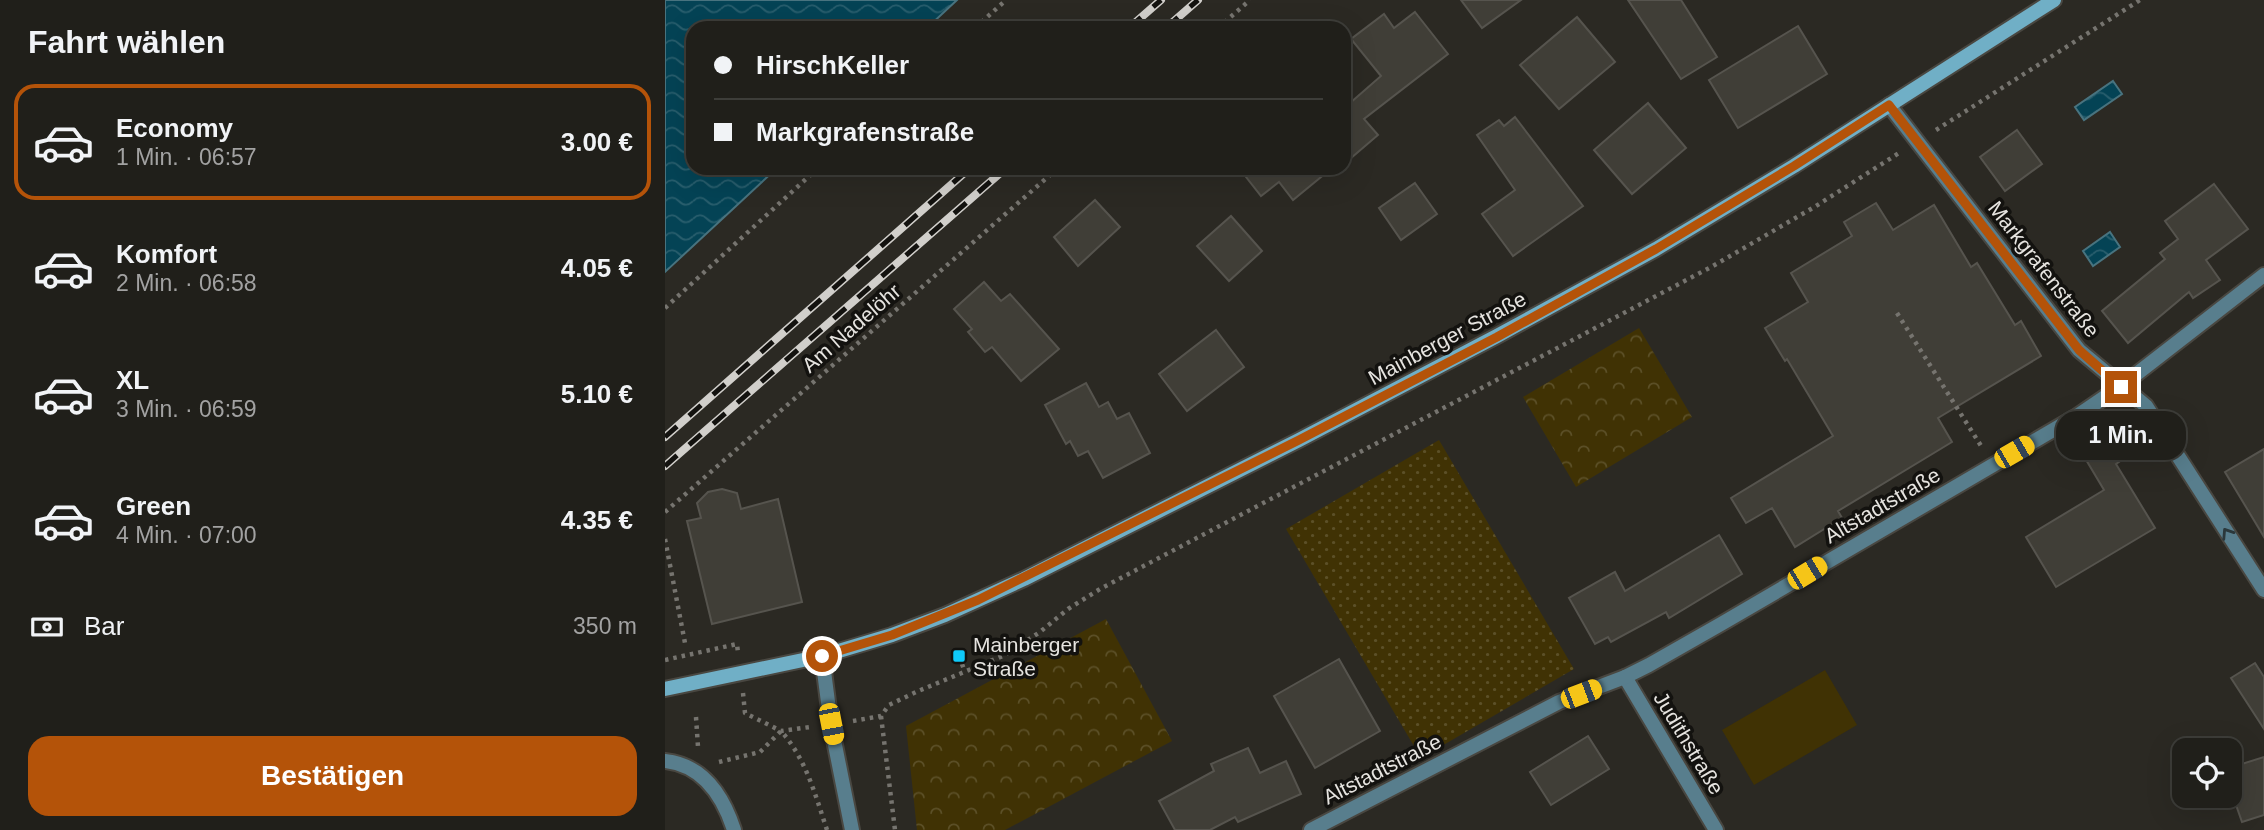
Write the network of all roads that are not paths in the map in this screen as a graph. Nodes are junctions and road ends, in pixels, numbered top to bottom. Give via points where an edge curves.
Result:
1 (2054, 0) edge
2 (1889, 105) junction
3 (2264, 275) edge
4 (2121, 387) junction
5 (2264, 590) edge
6 (822, 656) junction
7 (1625, 677) junction
8 (665, 689) edge
9 (665, 761) edge
10 (734, 830) edge
11 (852, 830) edge
12 (1311, 830) edge
13 (1716, 830) edge

1 - 2 main road, Mainberger Straße
2 - 4 street, Markgrafenstraße via 2079,350
2 - 6 main road, Mainberger Straße via 1656,249 1299,440 978,600 892,635
3 - 4 street, Altstadtstraße
5 -> 4 street, Markgrafenstraße via 2146,406
4 - 7 street, Altstadtstraße
6 - 8 main road, Mainberger Straße
6 - 11 street
7 - 12 street, Altstadtstraße via 1559,702
7 - 13 street, Judithstraße
9 - 10 street via 695,769 715,789

